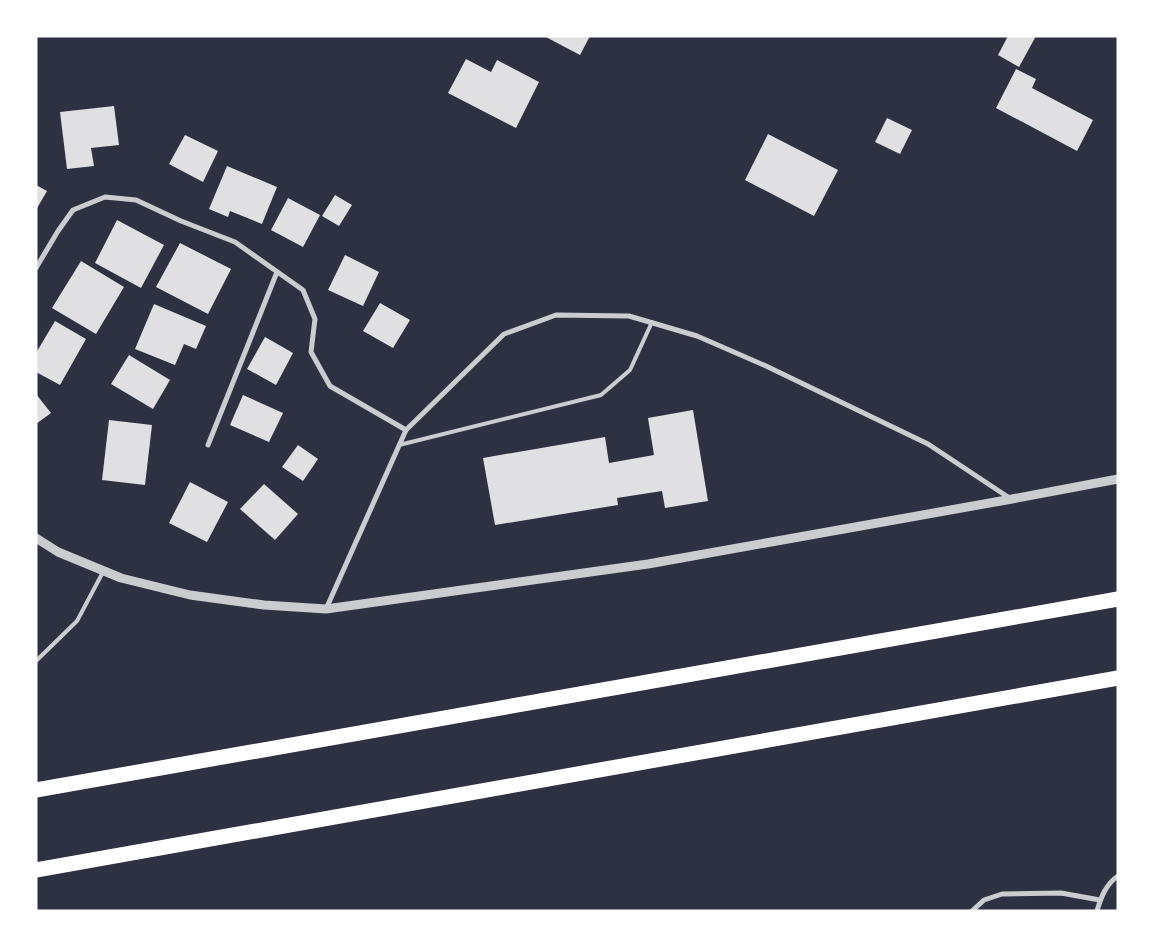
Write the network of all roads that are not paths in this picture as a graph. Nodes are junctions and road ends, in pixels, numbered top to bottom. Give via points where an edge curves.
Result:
1 (36, 268) edge
2 (277, 272) junction
3 (652, 322) junction
4 (406, 430) junction
5 (208, 444) dead end
6 (399, 445) junction
7 (1118, 479) edge
8 (1012, 499) junction
9 (36, 538) edge
10 (103, 571) junction
11 (1118, 599) edge
12 (326, 609) junction
13 (36, 661) edge
14 (1118, 678) edge
15 (36, 790) edge
16 (36, 870) edge
17 (1118, 876) edge
18 (1100, 900) junction
19 (972, 911) edge
20 (1097, 911) edge

1 - 2 street via 73,210 105,197 136,200 235,242
2 - 4 street via 303,290 315,319 311,352 330,386
2 - 5 street
3 - 4 street via 629,316 556,315 504,334
3 - 6 lane via 630,370 601,395
3 - 8 street via 698,336 766,366 928,444
4 - 6 street
6 - 12 street
7 - 8 street
8 - 12 street via 648,564
9 - 10 street via 58,552
10 - 12 street via 190,595
10 - 13 lane via 78,621
11 - 15 highway
14 - 16 highway
17 - 18 street
18 - 19 street via 1061,893 1002,894 984,900
18 - 20 street

